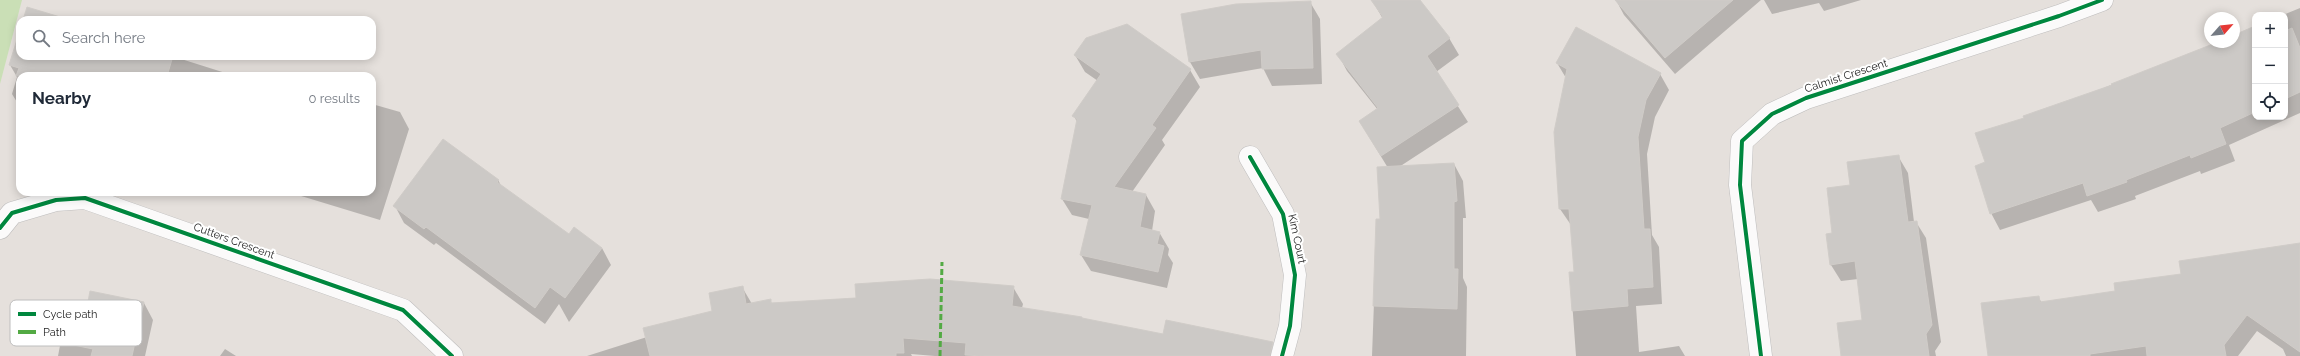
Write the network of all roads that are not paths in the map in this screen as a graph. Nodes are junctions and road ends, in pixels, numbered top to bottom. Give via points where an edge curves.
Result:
1 (2102, 0) edge
2 (1250, 157) dead end
3 (0, 228) edge
4 (452, 356) edge
5 (1282, 356) edge
6 (1761, 356) edge

1 - 6 street, Calmist Crescent via 1806,98 1772,114 1742,141 1740,185
2 - 5 street, Kim Court via 1283,214 1296,275 1290,326
3 - 4 street, Cutters Crescent via 12,213 56,200 85,198 403,310

